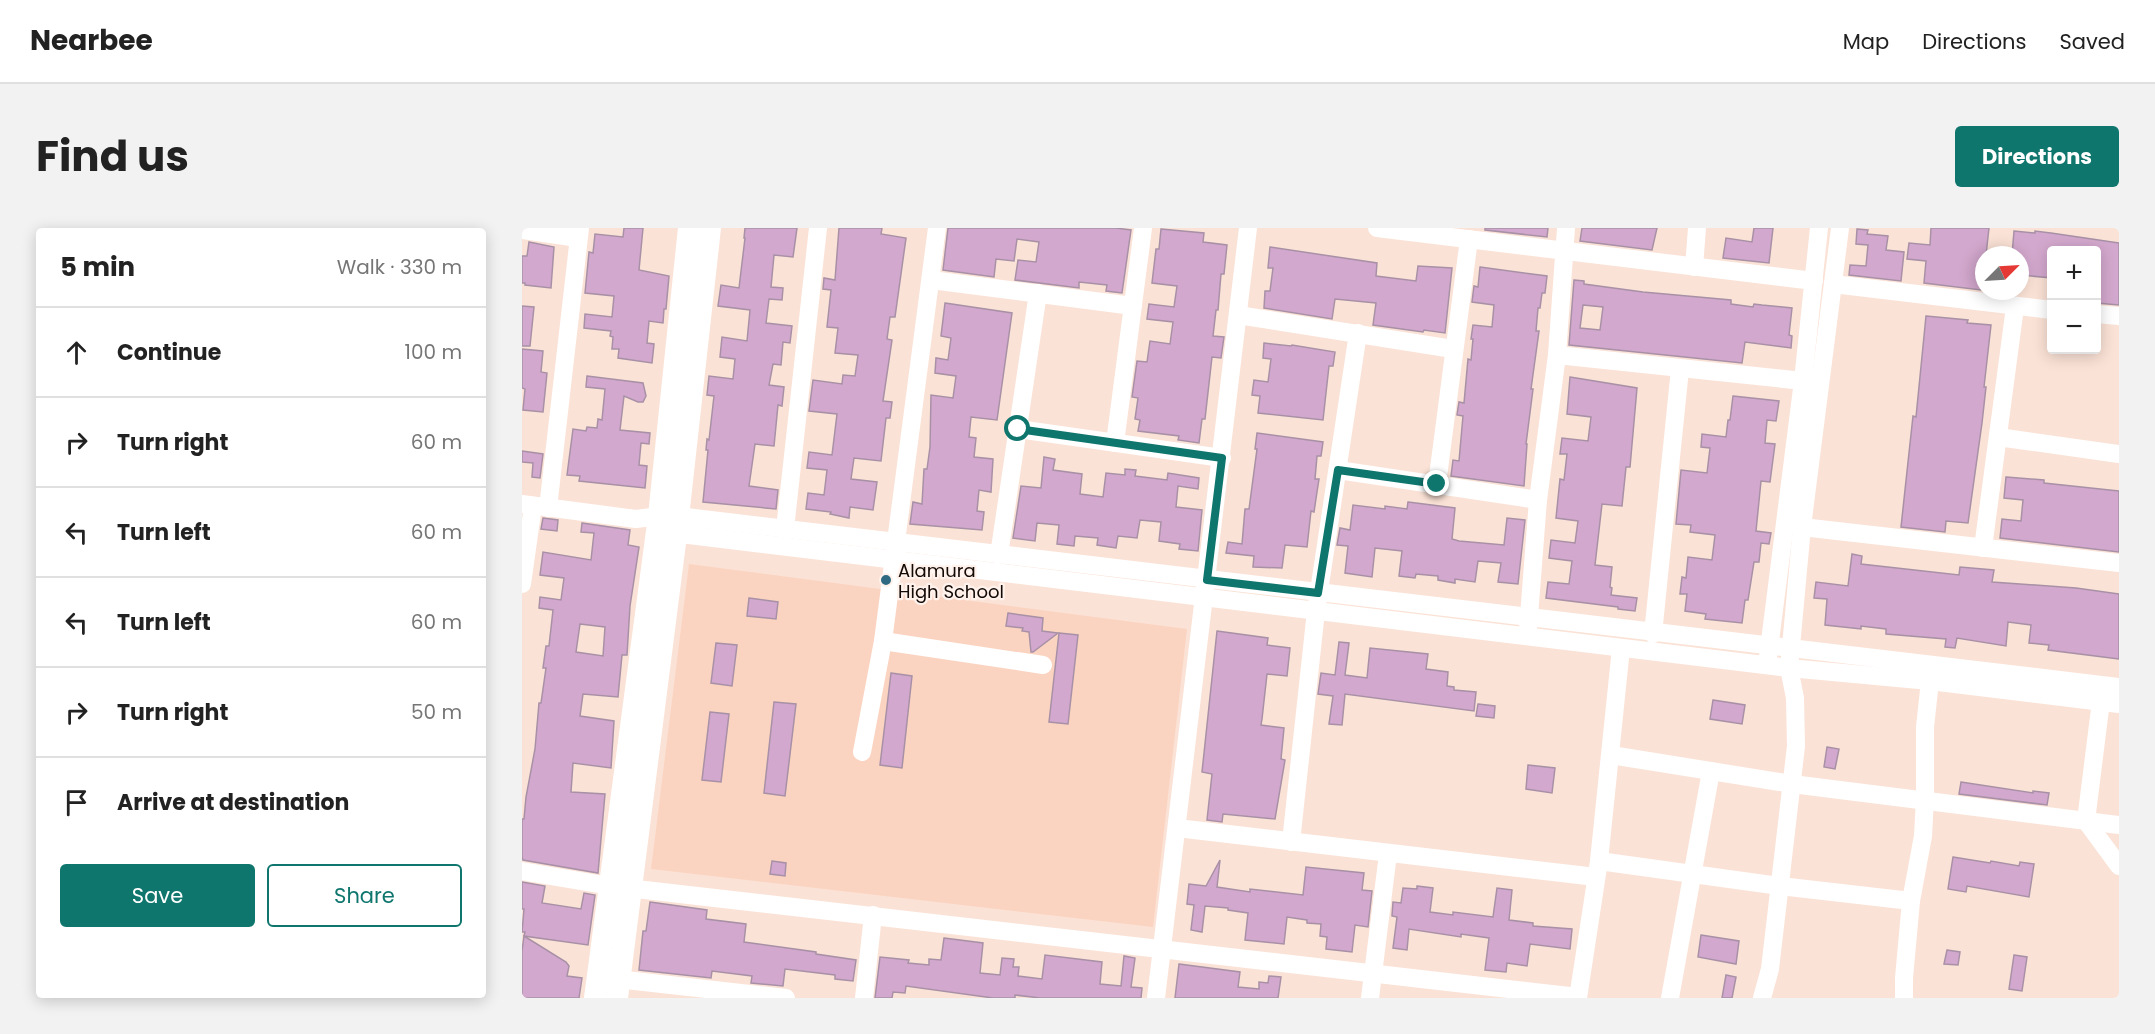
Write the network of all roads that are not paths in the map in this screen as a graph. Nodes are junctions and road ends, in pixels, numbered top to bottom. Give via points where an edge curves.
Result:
1 (689, 228) edge
2 (710, 228) edge
3 (818, 228) edge
4 (937, 228) edge
5 (1143, 228) edge
6 (1248, 228) edge
7 (1377, 228) edge
8 (1566, 228) edge
9 (1697, 228) edge
10 (1819, 228) edge
11 (1840, 228) edge
12 (522, 230) edge
13 (579, 233) edge
14 (1469, 239) junction
15 (1564, 251) junction
16 (696, 264) junction
17 (1694, 267) junction
18 (931, 280) junction
19 (1814, 281) junction
20 (1833, 284) junction
21 (1038, 293) junction
22 (1133, 306) junction
23 (2015, 307) junction
24 (2047, 310) edge
25 (2101, 314) edge
26 (1238, 315) junction
27 (2119, 316) edge
28 (1358, 333) junction
29 (1454, 349) junction
30 (1557, 355) junction
31 (1680, 369) junction
32 (1803, 381) junction
33 (1018, 429) junction
34 (1998, 437) junction
35 (1115, 443) junction
36 (2119, 454) edge
37 (1222, 458) junction
38 (1338, 470) junction
39 (1437, 484) junction
40 (1538, 500) junction
41 (534, 506) edge
42 (667, 524) junction
43 (1802, 527) junction
44 (785, 529) junction
45 (897, 542) junction
46 (1983, 548) junction
47 (999, 555) junction
48 (894, 561) junction
49 (2119, 563) edge
50 (522, 584) edge
51 (1206, 589) junction
52 (1317, 602) junction
53 (1528, 627) junction
54 (1653, 634) junction
55 (883, 640) junction
56 (1621, 648) junction
57 (1768, 656) junction
58 (1790, 659) junction
59 (1043, 665) dead end
60 (1930, 681) junction
61 (2119, 687) edge
62 (2110, 703) edge
63 (862, 752) dead end
64 (1611, 755) junction
65 (1711, 771) junction
66 (1792, 784) junction
67 (1925, 799) junction
68 (2086, 821) junction
69 (2119, 825) edge
70 (1177, 828) junction
71 (1291, 842) junction
72 (1388, 854) junction
73 (2119, 866) edge
74 (1598, 869) junction
75 (522, 871) edge
76 (1692, 873) junction
77 (621, 886) junction
78 (1780, 886) junction
79 (1911, 901) junction
80 (873, 915) junction
81 (1161, 949) junction
82 (1373, 974) junction
83 (596, 988) edge
84 (619, 988) edge
85 (1470, 991) edge
86 (755, 996) edge
87 (1578, 997) edge
88 (786, 998) edge
89 (864, 998) edge
90 (1156, 998) edge
91 (1370, 998) edge
92 (1670, 998) edge
93 (1762, 998) edge
94 (1904, 998) edge

1 - 16 main road
2 - 16 main road
3 - 44 street
4 - 18 street
5 - 22 street
6 - 26 street
7 - 14 street
8 - 15 street
9 - 17 street
10 - 19 street
11 - 20 street
12 - 13 street
13 - 41 street
14 - 15 street
14 - 29 street
15 - 17 street
15 - 30 street
16 - 42 main road
17 - 19 street
18 - 21 street
18 - 45 street
19 - 32 street
20 - 23 street
20 - 43 street
21 - 22 street
21 - 33 street
22 - 35 street
23 - 24 street
23 - 34 street
25 - 27 street
26 - 28 street
26 - 37 street
28 - 29 street
28 - 38 street
29 - 39 street
30 - 31 street
30 - 40 street
31 - 32 street
31 - 54 street
32 - 57 street
33 - 35 street
33 - 47 street
34 - 36 street
34 - 46 street
35 - 37 street
37 - 51 street
38 - 39 street
38 - 52 street
39 - 40 street
40 - 53 street
41 - 42 street
41 - 50 street
42 - 44 street
42 - 48 street
42 - 77 main road
43 - 46 street
43 - 58 street
44 - 45 street
45 - 47 street
45 - 48 street
46 - 49 street
47 - 51 street
48 - 51 street
48 - 55 street
51 - 52 street
51 - 70 street
52 - 53 street
52 - 71 street
53 - 54 street
53 - 56 street
54 - 57 street
55 - 59 street
55 - 63 street
56 - 57 street
56 - 64 street
57 - 58 street
58 - 60 street
58 - 61 street
58 - 66 street via 1796,746
60 - 62 street
60 - 67 street via 1925,727
62 - 68 street
64 - 65 street
64 - 74 street
65 - 66 street
65 - 76 street
66 - 67 street
66 - 78 street
67 - 68 street
67 - 79 street via 1923,836
68 - 69 street
68 - 73 street
70 - 71 street
70 - 81 street
71 - 72 street
72 - 74 street
72 - 82 street
74 - 76 street
74 - 87 street
75 - 77 street
76 - 78 street
76 - 92 street
77 - 80 street
77 - 83 main road
77 - 84 main road
78 - 79 street
78 - 93 street via 1770,969
79 - 94 street
80 - 81 street
80 - 89 street
81 - 82 street
81 - 90 street
82 - 85 street
82 - 91 street
83 - 84 street
84 - 86 street
85 - 87 street
86 - 88 street

